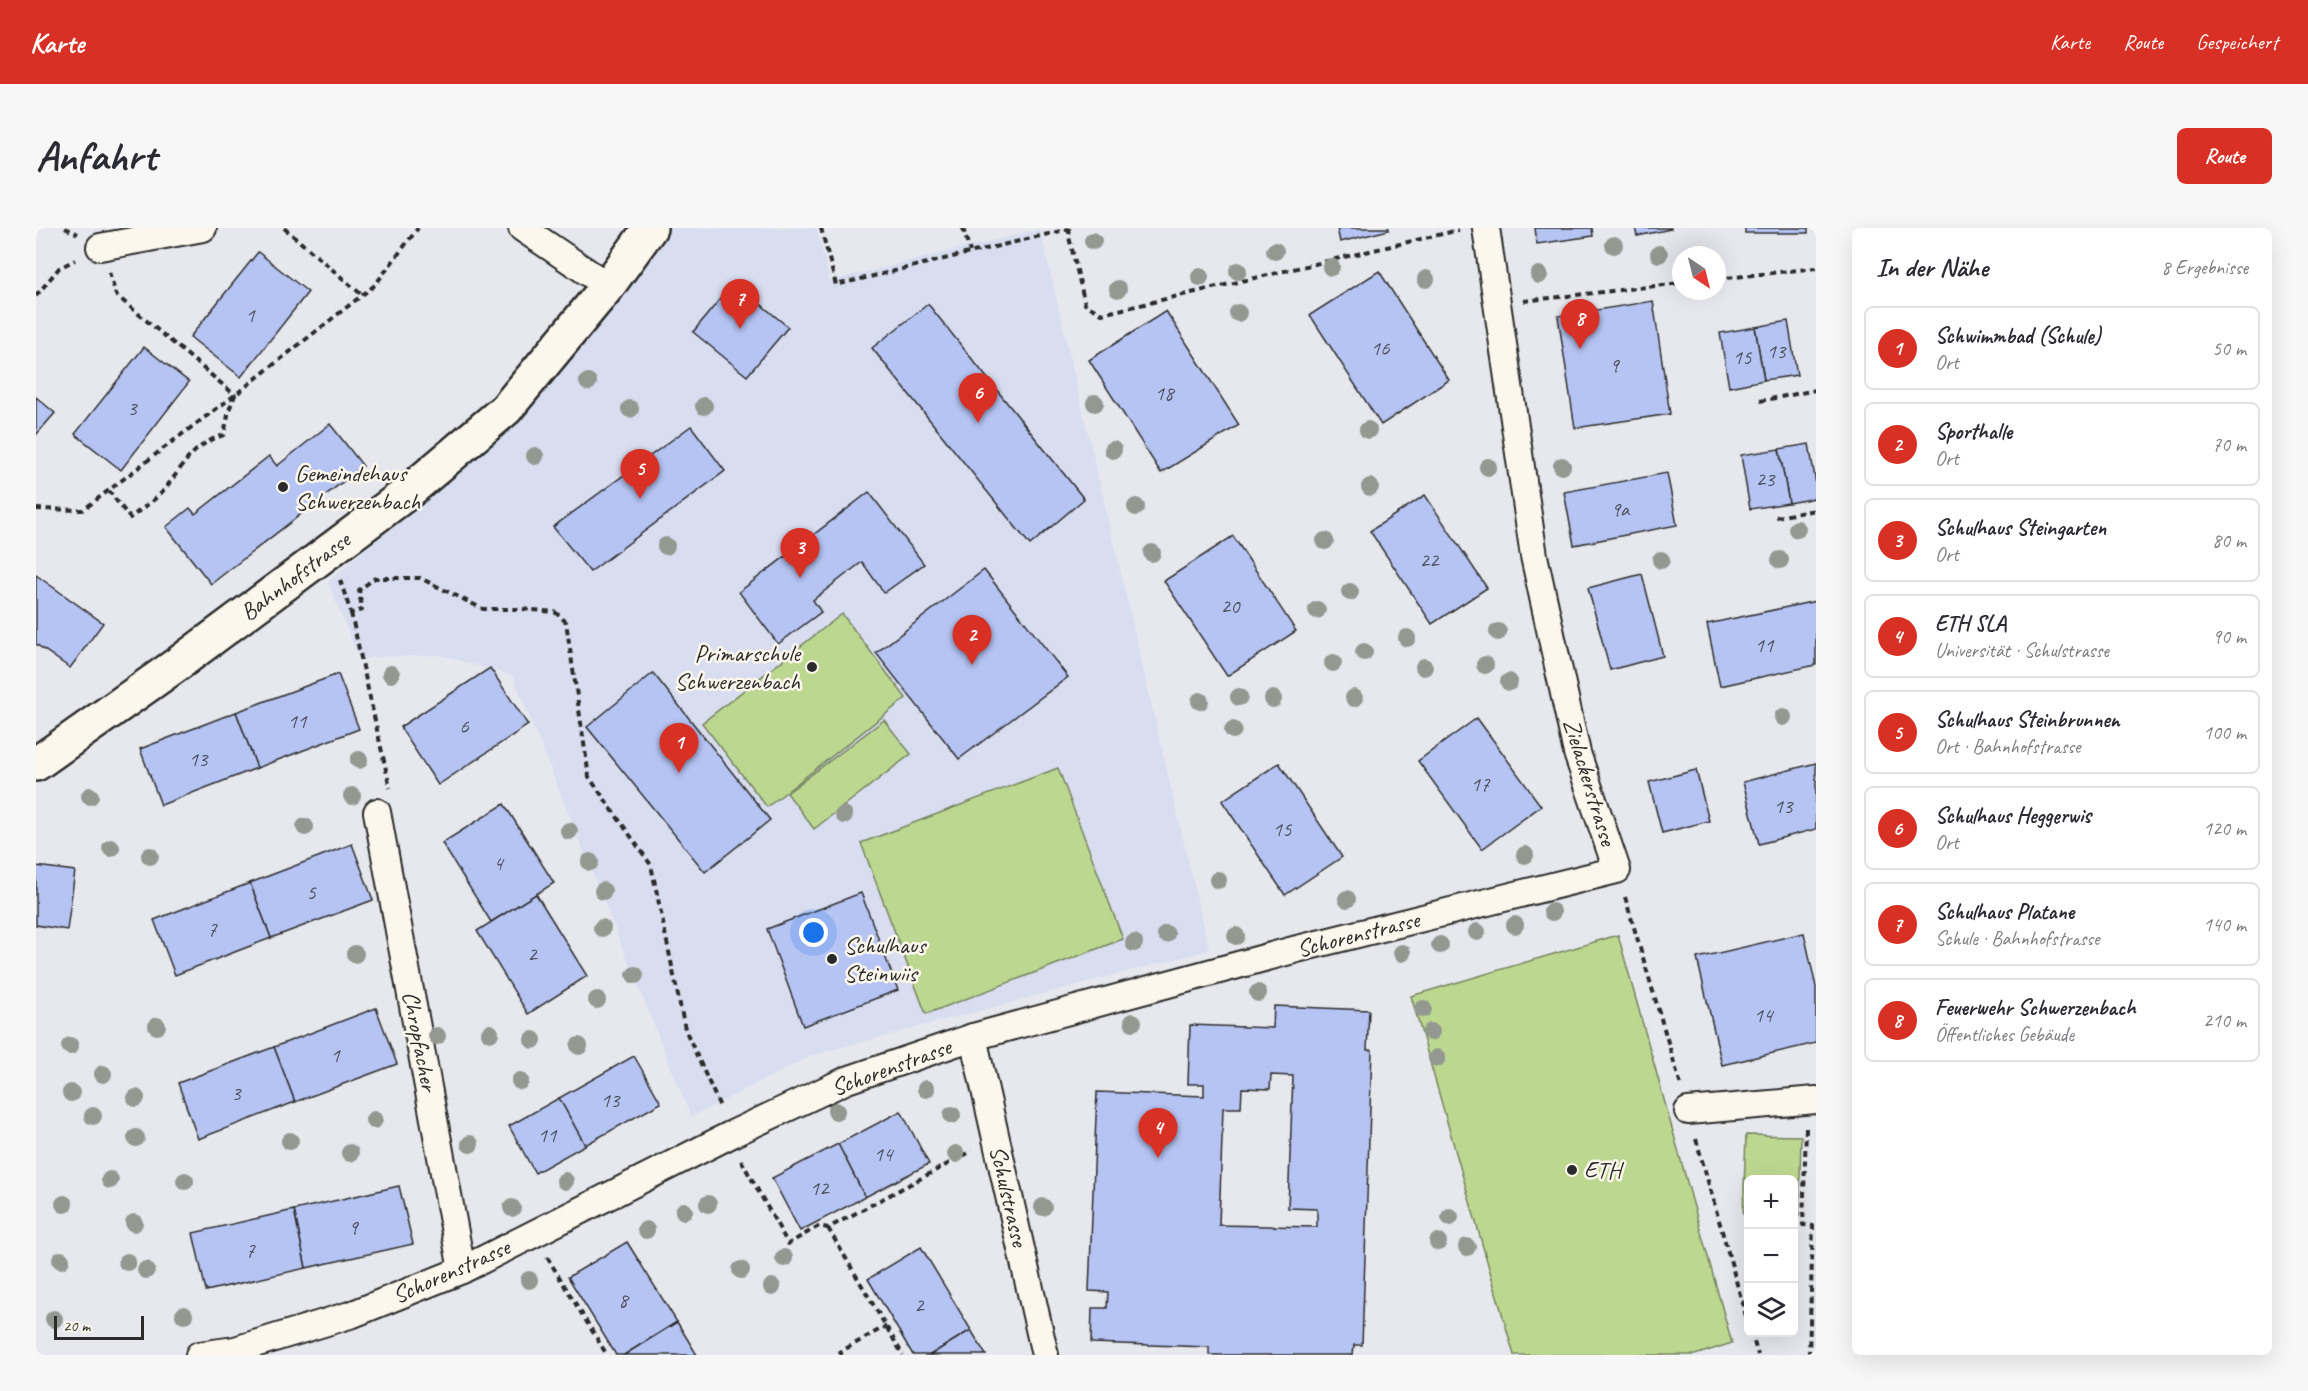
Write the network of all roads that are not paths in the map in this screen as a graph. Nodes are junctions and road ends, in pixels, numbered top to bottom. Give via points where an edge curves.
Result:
1 (203, 228) edge
2 (522, 228) edge
3 (650, 228) edge
4 (1486, 228) edge
5 (100, 247) road end
6 (608, 286) junction
7 (36, 764) edge
8 (377, 812) road end
9 (1617, 870) joint
10 (974, 1037) junction
11 (1811, 1101) edge
12 (1688, 1111) road end
13 (462, 1270) junction
14 (199, 1355) edge
15 (1045, 1355) edge

1 - 5 street
2 - 6 street
3 - 6 main road, Bahnhofstrasse
4 - 9 street, Zielackerstrasse via 1537,567 1577,753
6 - 7 main road, Bahnhofstrasse via 506,409 407,493
8 - 13 street, Chropfacher
9 - 10 street, Schorenstrasse via 1298,949
10 - 13 street, Schorenstrasse via 847,1080
10 - 15 street, Schulstrasse
11 - 12 street
13 - 14 street, Schorenstrasse via 353,1314 235,1350

